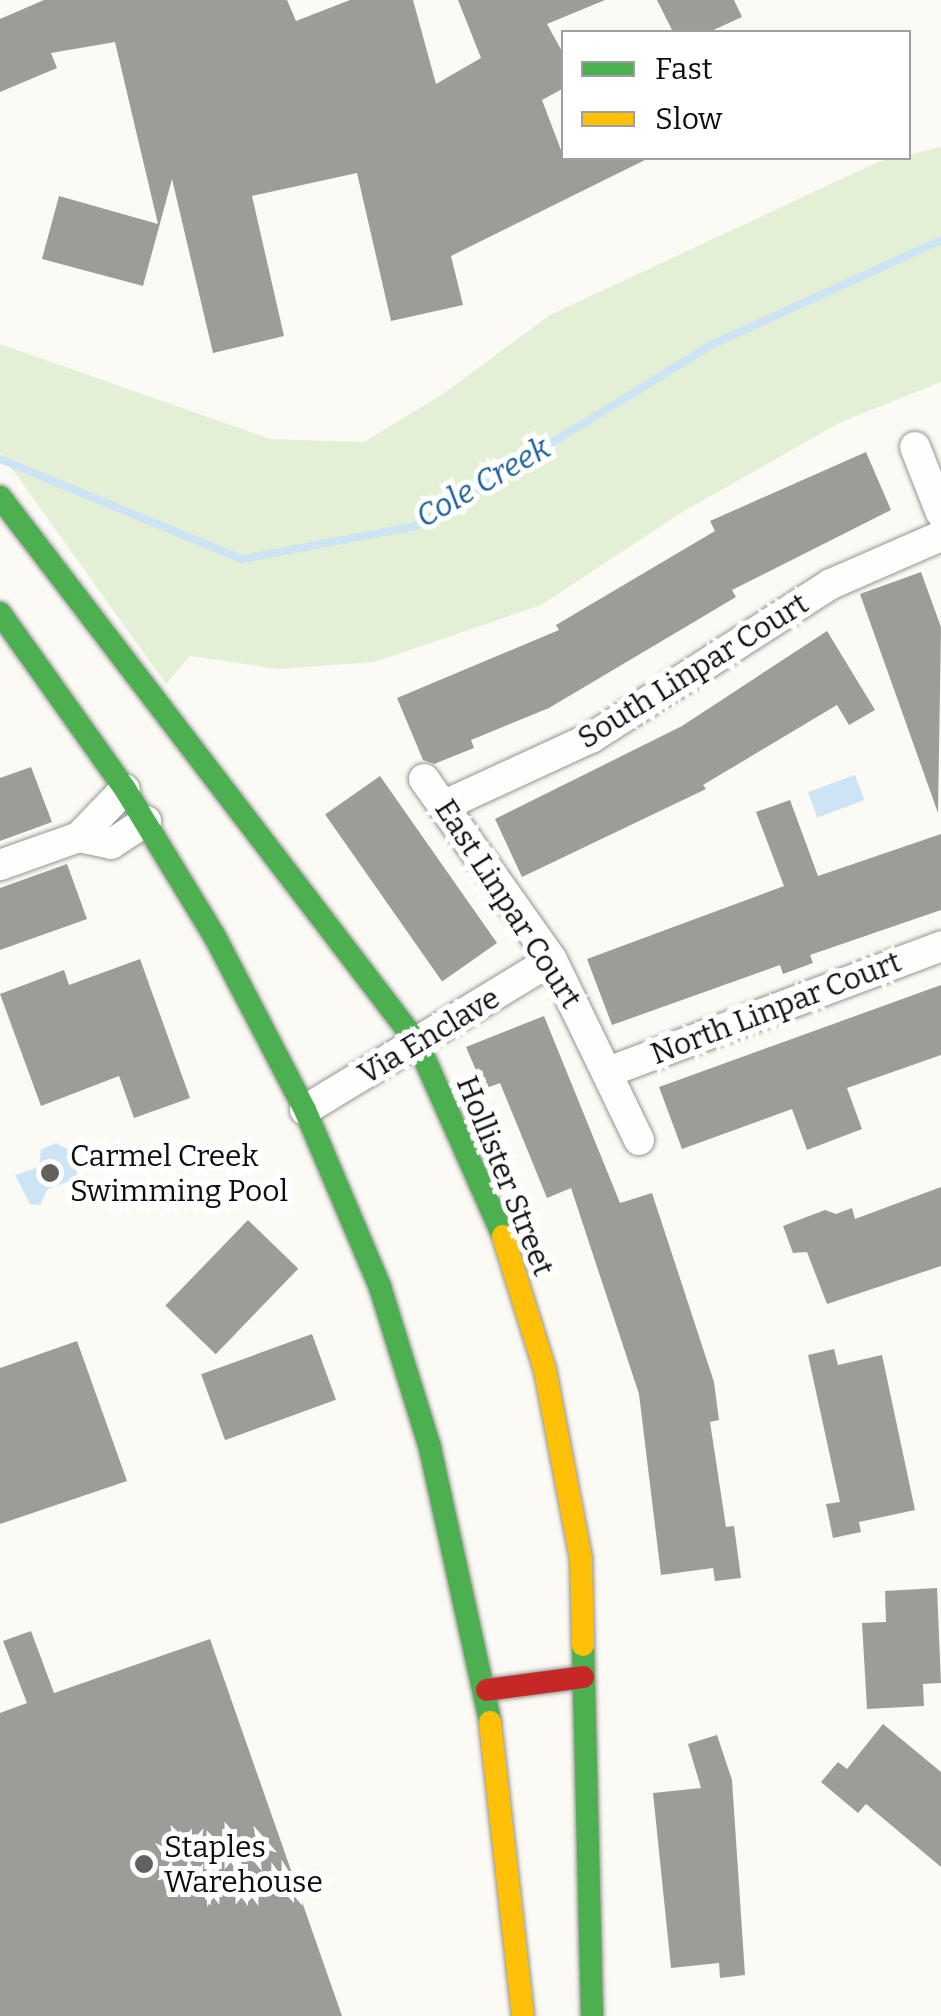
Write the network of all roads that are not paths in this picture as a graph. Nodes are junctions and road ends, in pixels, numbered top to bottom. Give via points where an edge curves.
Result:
1 (915, 447) dead end
2 (0, 497) edge
3 (941, 513) edge
4 (941, 536) edge
5 (0, 613) edge
6 (424, 780) dead end
7 (125, 790) junction
8 (444, 806) junction
9 (146, 822) junction
10 (79, 837) junction
11 (0, 864) edge
12 (941, 946) edge
13 (552, 960) junction
14 (418, 1044) junction
15 (611, 1070) junction
16 (305, 1110) junction
17 (639, 1140) dead end
18 (583, 1678) junction
19 (488, 1690) junction
20 (523, 2016) edge
21 (592, 2016) edge

1 - 3 street
2 - 14 main road, Hollister Street
4 - 8 street, South Linpar Court via 831,584 591,738
5 - 7 main road
6 - 8 street, East Linpar Court
7 - 9 main road
7 - 10 street
8 - 13 street, East Linpar Court
9 - 10 street via 111,844
9 - 16 main road
10 - 11 street
12 - 15 street, North Linpar Court
13 - 14 street, Via Enclave
13 - 15 street, East Linpar Court
14 - 16 street, Via Enclave
14 - 18 main road, Hollister Street via 502,1232 545,1370 580,1558
15 - 17 street, East Linpar Court
16 - 19 main road via 385,1305 430,1448
18 - 19 main road
18 - 21 main road, Hollister Street
19 - 20 main road

